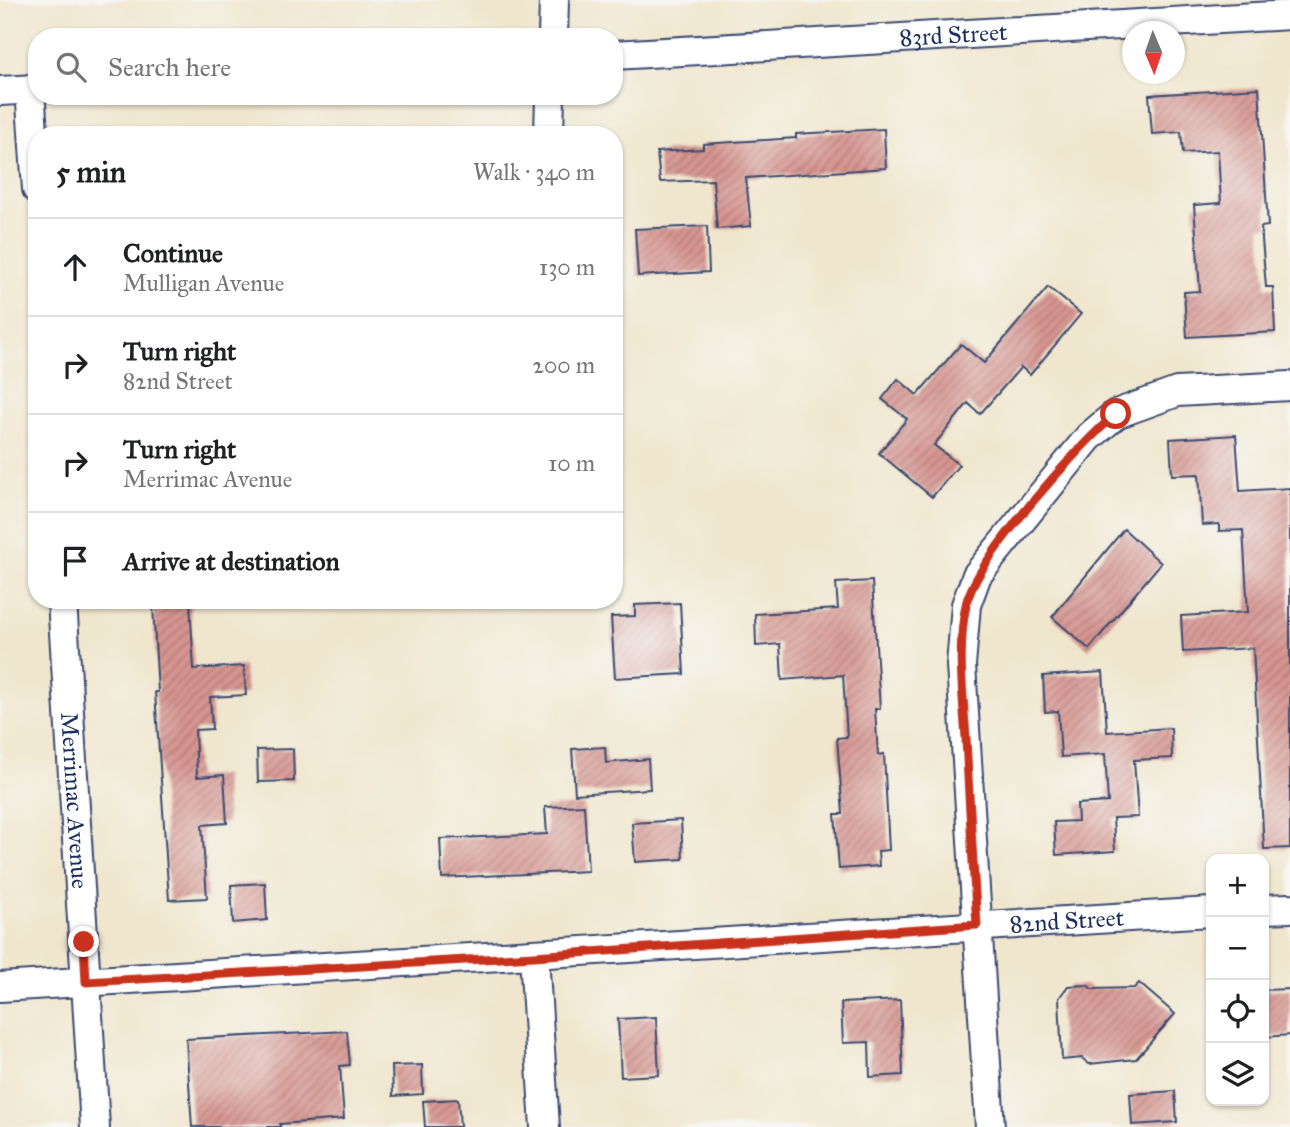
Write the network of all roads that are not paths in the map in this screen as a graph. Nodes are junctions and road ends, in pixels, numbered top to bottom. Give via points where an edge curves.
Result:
1 (554, 0) edge
2 (1290, 15) edge
3 (553, 28) edge
4 (623, 54) edge
5 (28, 89) edge
6 (0, 91) edge
7 (34, 105) edge
8 (550, 105) edge
9 (35, 126) edge
10 (549, 126) edge
11 (1290, 386) edge
12 (63, 609) edge
13 (1290, 908) edge
14 (1269, 909) edge
15 (1206, 912) edge
16 (977, 925) junction
17 (534, 956) junction
18 (86, 982) junction
19 (0, 987) edge
20 (95, 1127) edge
21 (545, 1127) edge
22 (990, 1127) edge

1 - 3 street
2 - 4 street, 83rd Street
5 - 6 street
7 - 9 street
8 - 10 street
11 - 16 street via 1177,392 1116,414 1089,437 976,575 966,605 961,665
12 - 18 street, Merrimac Avenue
13 - 14 street
15 - 16 street, 82nd Street
16 - 17 street, 82nd Street
16 - 22 street
17 - 18 street, 82nd Street
17 - 21 street
18 - 19 street, 82nd Street
18 - 20 street, Merrimac Avenue

